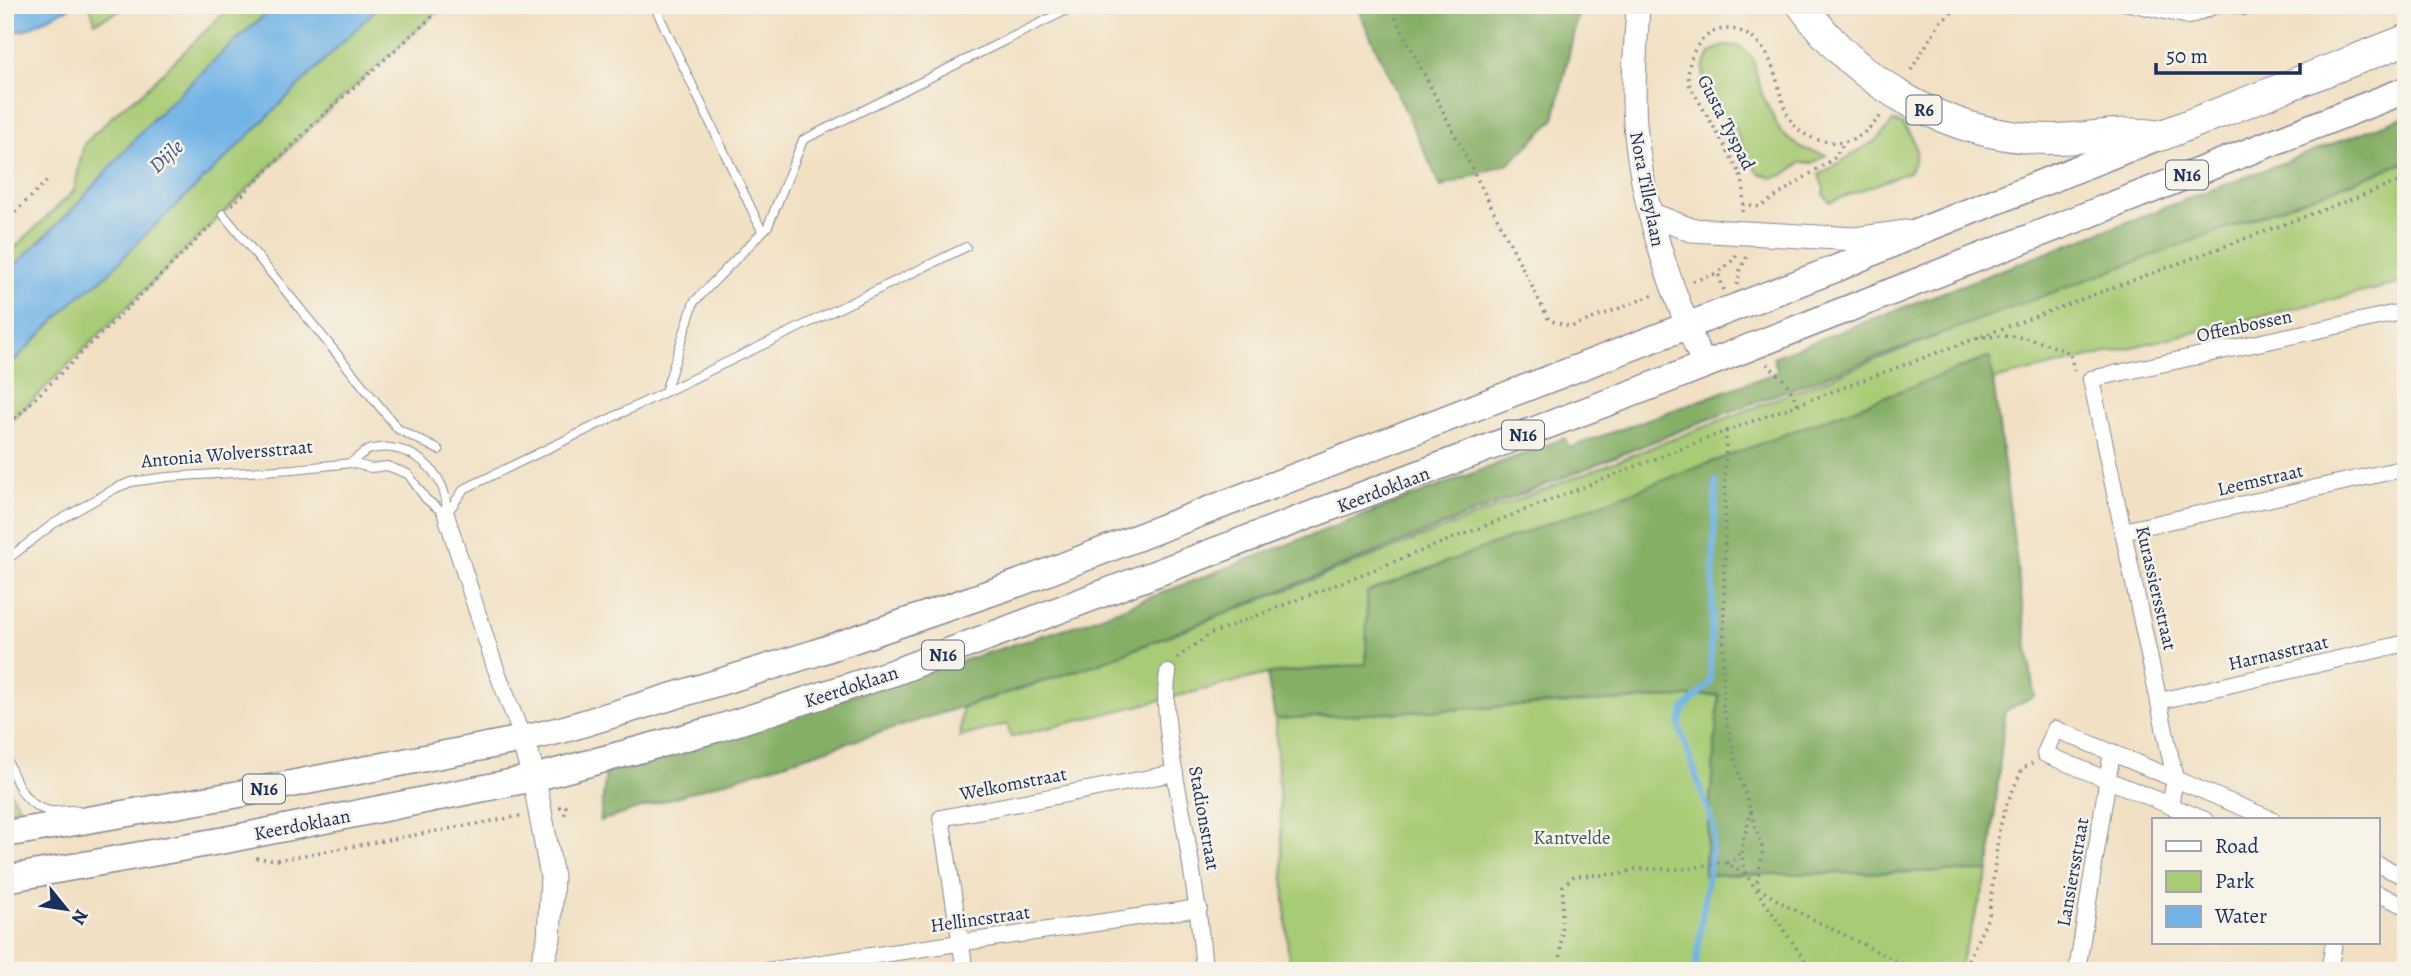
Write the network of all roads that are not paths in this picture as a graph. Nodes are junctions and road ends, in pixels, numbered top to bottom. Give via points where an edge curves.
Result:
1 (654, 5) edge
2 (1077, 5) edge
3 (1638, 5) edge
4 (1802, 5) edge
5 (2120, 5) edge
6 (2264, 5) edge
7 (2224, 6) edge
8 (2406, 40) edge
9 (2406, 89) edge
10 (2160, 136) junction
11 (223, 214) dead end
12 (1650, 214) junction
13 (1923, 230) junction
14 (762, 231) junction
15 (966, 247) dead end
16 (2406, 311) edge
17 (1687, 326) junction
18 (1704, 365) junction
19 (2091, 379) joint
20 (665, 392) junction
21 (439, 450) dead end
22 (351, 463) junction
23 (2406, 468) edge
24 (446, 515) junction
25 (2123, 531) junction
26 (5, 561) edge
27 (2406, 643) edge
28 (1168, 673) road end
29 (2161, 701) junction
30 (523, 740) junction
31 (2112, 752) junction
32 (5, 755) edge
33 (1175, 773) junction
34 (534, 778) junction
35 (2175, 779) junction
36 (2109, 780) junction
37 (2170, 806) junction
38 (94, 817) junction
39 (2200, 818) edge
40 (2268, 818) edge
41 (5, 834) edge
42 (2380, 866) edge
43 (2406, 877) edge
44 (5, 879) edge
45 (2380, 895) edge
46 (2406, 906) edge
47 (1199, 908) junction
48 (961, 942) junction
49 (2334, 944) edge
50 (540, 971) edge
51 (767, 971) edge
52 (965, 971) edge
53 (1204, 971) edge
54 (2077, 971) edge
55 (2329, 971) edge

1 - 14 lane
2 - 14 lane via 803,140
3 - 12 street, Nora Tilleylaan via 1635,121
4 - 10 highway, R6 via 1866,73 1907,101 1955,123 2030,138 2129,132
5 - 7 lane via 2189,20
6 - 7 lane via 2244,11
8 - 10 highway, N16
9 - 18 main road, N16
10 - 13 main road, N16
11 - 21 lane via 398,429
12 - 13 street via 1691,230 1741,233 1854,239
12 - 17 street, Nora Tilleylaan
13 - 17 main road, N16
14 - 20 lane via 694,302
15 - 20 lane
16 - 19 street, Offenbossen
17 - 18 street, Nora Tilleylaan
17 - 30 main road, N16 via 1019,583 816,653
18 - 34 main road, Keerdoklaan / N16 via 895,672 716,729
19 - 25 street, Kurassiersstraat
20 - 24 lane via 464,489
22 - 24 lane via 400,470
22 - 24 lane via 366,451 380,449 416,457 440,482 447,500
22 - 26 lane, Antonia Wolversstraat via 131,482 53,524
23 - 25 street, Leemstraat
24 - 30 street
25 - 29 street, Kurassiersstraat
27 - 29 street, Harnasstraat
28 - 33 street, Stadionstraat via 1165,690
29 - 35 street, Kurassiersstraat
30 - 34 street
30 - 38 main road, N16
31 - 35 street
31 - 36 street, Lansiersstraat
31 - 36 street via 2055,729 2046,754
32 - 38 lane via 28,800 40,808 73,809
33 - 47 street, Stadionstraat
33 - 48 street, Welkomstraat via 941,818
34 - 44 main road, Keerdoklaan / N16
34 - 50 street via 552,877 549,939
35 - 37 street, Kurassiersstraat
35 - 40 street
36 - 37 street
36 - 54 street, Lansiersstraat
37 - 39 street
38 - 41 main road, N16
42 - 43 street
45 - 46 street
47 - 48 street, Hellincstraat
47 - 53 street, Stadionstraat
48 - 51 street, Hellincstraat
48 - 52 street
49 - 55 street

